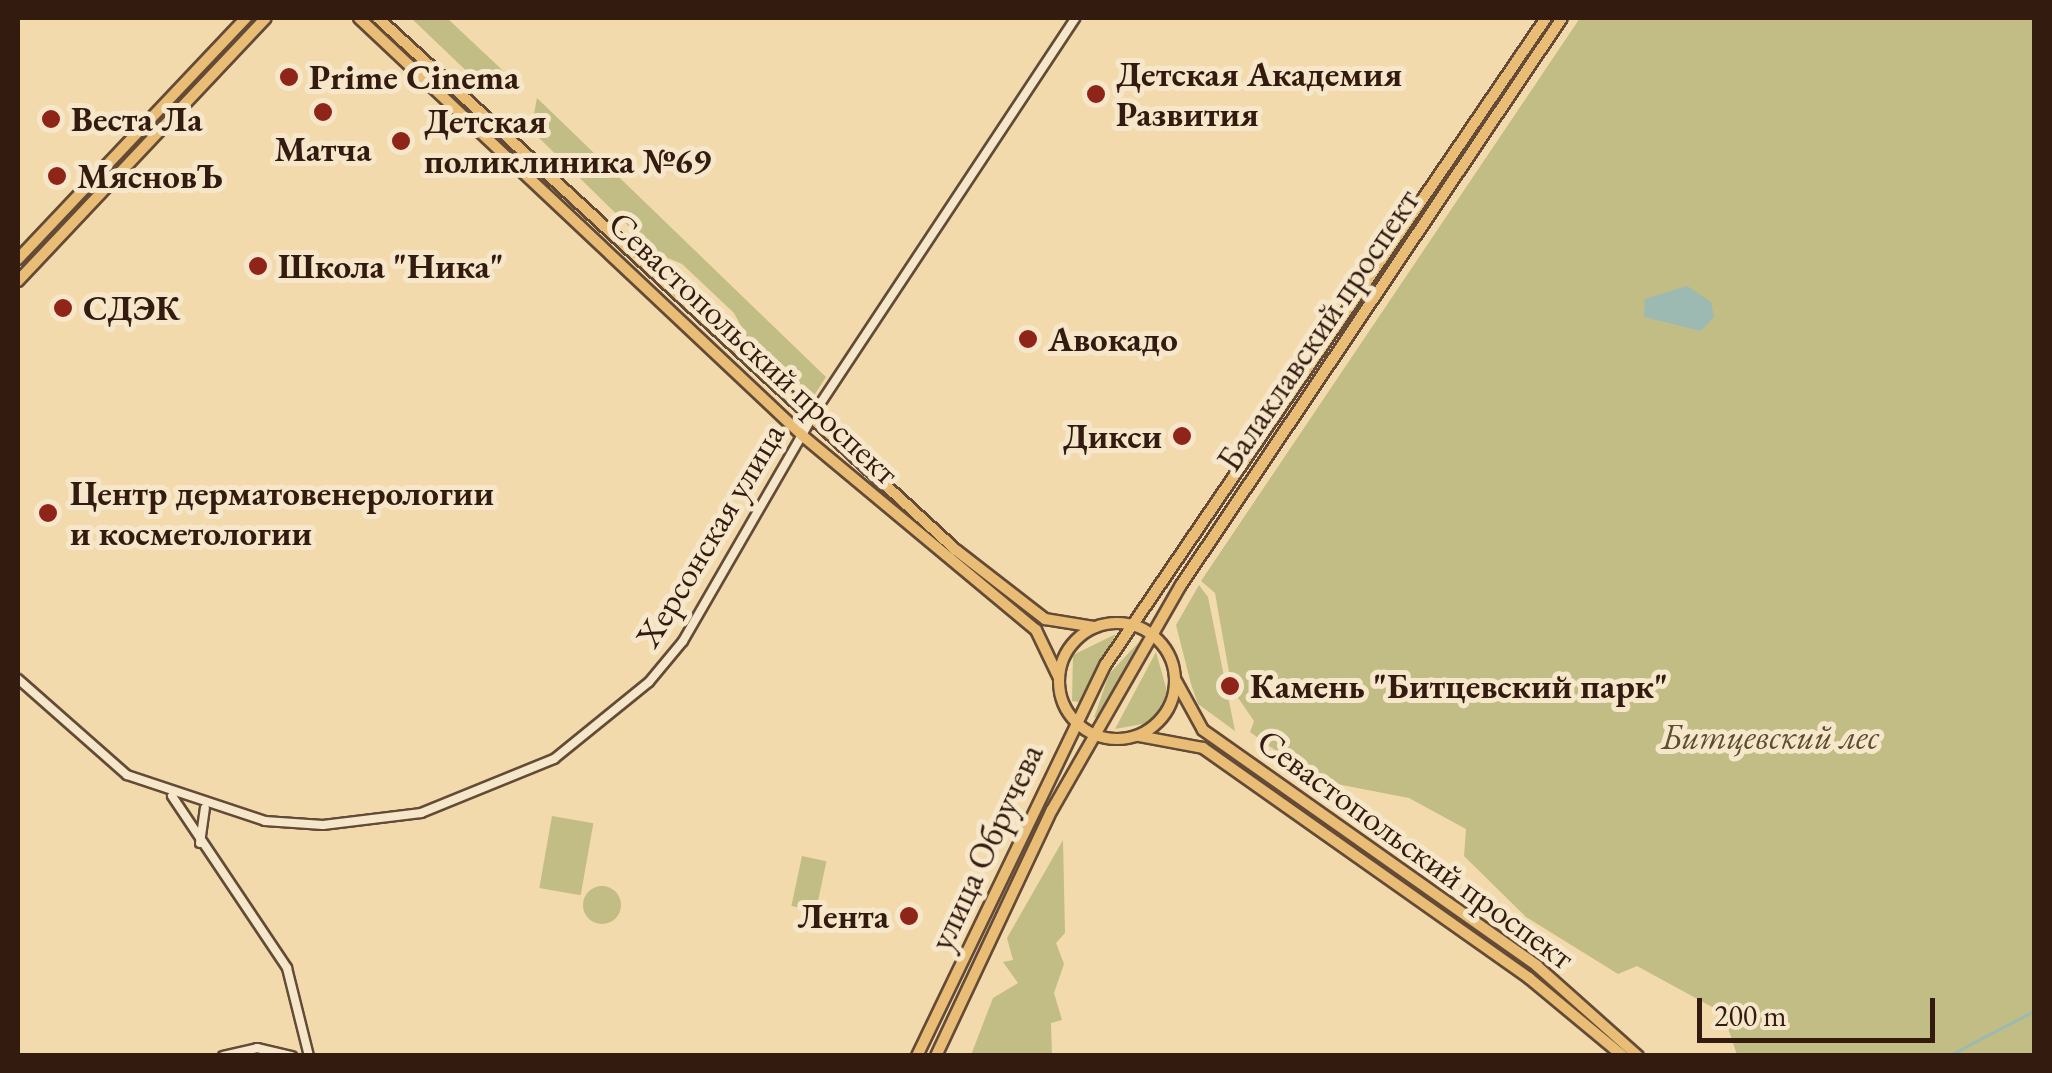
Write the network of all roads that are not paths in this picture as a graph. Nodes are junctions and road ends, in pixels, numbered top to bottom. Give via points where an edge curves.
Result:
1 (246, 18) edge
2 (266, 18) edge
3 (360, 18) edge
4 (378, 18) edge
5 (1075, 18) edge
6 (1546, 18) edge
7 (1559, 20) edge
8 (18, 259) edge
9 (18, 281) edge
10 (811, 422) junction
11 (803, 436) junction
12 (1132, 626) junction
13 (1095, 628) junction
14 (1154, 635) junction
15 (1106, 664) joint
16 (1059, 678) junction
17 (18, 679) edge
18 (1176, 679) junction
19 (1133, 681) joint
20 (1076, 723) junction
21 (1098, 736) junction
22 (1139, 736) junction
23 (172, 796) junction
24 (205, 808) junction
25 (202, 848) junction
26 (308, 1042) junction
27 (292, 1055) edge
28 (223, 1056) edge
29 (309, 1056) edge
30 (918, 1056) edge
31 (936, 1056) edge
32 (1623, 1056) edge
33 (1638, 1056) edge

1 - 8 main road
2 - 9 main road
3 - 11 main road, Севастопольский проспект
4 - 10 main road, Севастопольский проспект
5 - 10 street, Херсонская улица
6 - 12 main road, Балаклавский проспект
7 - 14 main road, Балаклавский проспект
10 - 11 street, Херсонская улица
10 - 13 main road, Севастопольский проспект via 1026,606 1062,627
11 - 16 main road, Севастопольский проспект via 1036,630
11 - 24 street, Херсонская улица via 674,654 554,759 483,794 385,820 293,824
12 - 13 main road, Севастопольский проспект
12 - 14 main road
12 - 15 main road, Балаклавский проспект
13 - 16 main road via 1070,644
14 - 18 main road, Севастопольский проспект
14 - 19 main road, Балаклавский проспект
15 - 20 main road, улица Обручева
16 - 20 main road, Севастопольский проспект
17 - 23 street, Херсонская улица via 98,754
18 - 22 main road via 1163,718
18 - 33 main road, Севастопольский проспект via 1202,730 1536,966
19 - 21 main road, улица Обручева
20 - 21 main road
20 - 30 main road, улица Обручева
21 - 22 main road, Севастопольский проспект
21 - 31 main road, улица Обручева via 1052,810
22 - 32 main road, Севастопольский проспект via 1203,748 1529,978
23 - 24 street, Херсонская улица
23 - 25 street
24 - 25 street
25 - 26 street via 287,968
26 - 27 street
26 - 29 street
27 - 28 street

